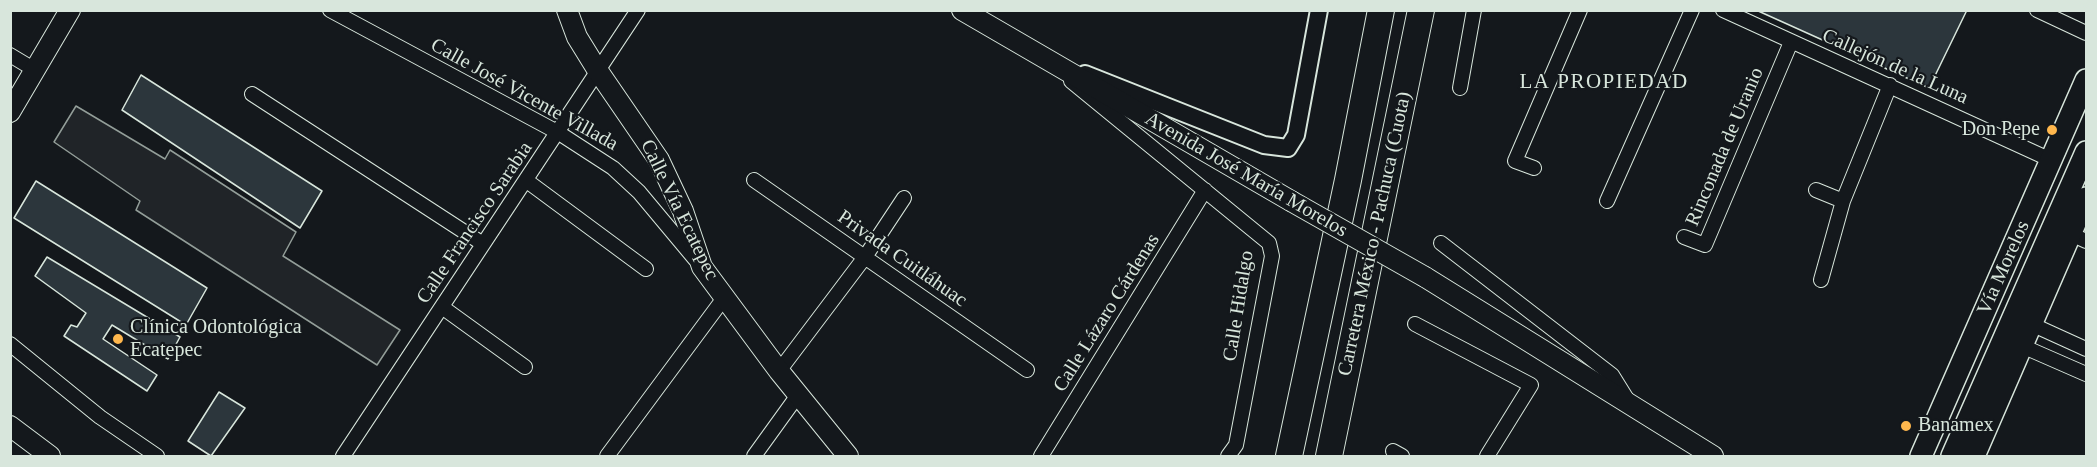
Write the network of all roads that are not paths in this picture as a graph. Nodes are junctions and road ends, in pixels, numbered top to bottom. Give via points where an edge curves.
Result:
1 (70, 10) edge
2 (330, 10) edge
3 (567, 10) edge
4 (638, 10) edge
5 (962, 10) edge
6 (1319, 10) edge
7 (1381, 10) edge
8 (1421, 10) edge
9 (1474, 10) edge
10 (1580, 10) edge
11 (1692, 10) edge
12 (1723, 10) edge
13 (2037, 10) edge
14 (2086, 33) edge
15 (1791, 42) junction
16 (10, 55) edge
17 (1044, 58) junction
18 (34, 70) junction
19 (598, 71) junction
20 (2086, 80) edge
21 (1890, 85) junction
22 (1460, 88) dead end
23 (252, 94) dead end
24 (10, 112) edge
25 (559, 134) junction
26 (2086, 152) edge
27 (2051, 160) junction
28 (1534, 168) dead end
29 (754, 180) dead end
30 (526, 181) junction
31 (1206, 190) junction
32 (1816, 190) dead end
33 (904, 198) dead end
34 (2086, 198) edge
35 (1607, 201) dead end
36 (1843, 201) junction
37 (2080, 229) edge
38 (1684, 237) dead end
39 (1441, 243) dead end
40 (483, 244) junction
41 (865, 257) junction
42 (702, 267) junction
43 (646, 268) dead end
44 (1821, 280) dead end
45 (724, 298) junction
46 (442, 307) junction
47 (1414, 324) dead end
48 (2031, 324) junction
49 (10, 344) edge
50 (2022, 346) junction
51 (2086, 349) edge
52 (525, 367) dead end
53 (1027, 370) dead end
54 (779, 371) junction
55 (2086, 374) edge
56 (798, 395) junction
57 (1630, 404) junction
58 (10, 426) edge
59 (50, 456) edge
60 (157, 456) edge
61 (343, 456) edge
62 (607, 456) edge
63 (754, 456) edge
64 (848, 456) edge
65 (1041, 456) edge
66 (1228, 456) edge
67 (1289, 456) edge
68 (1329, 456) edge
69 (1487, 456) edge
70 (1713, 456) edge
71 (1921, 456) edge
72 (1952, 456) edge
73 (1974, 456) edge

1 - 18 main road
2 - 25 street, Calle José Vicente Villada
3 - 19 main road, Calle Vía Ecatepec via 577,37
4 - 19 street, Calle Francisco Sarabia
5 - 17 main road, Avenida José María Morelos
6 - 17 street via 1296,135 1288,148 1264,145
7 - 67 highway, Carretera México - Pachuca (Cuota)
8 - 68 highway, Carretera México - Pachuca (Cuota)
9 - 22 street
10 - 28 street via 1515,161
11 - 35 street
12 - 15 street, Callejón de la Luna
13 - 14 street
15 - 21 street, Callejón de la Luna
15 - 38 street, Rinconada de Uranio via 1705,245
16 - 18 street
17 - 31 street, Calle Hidalgo
17 - 57 main road, Avenida José María Morelos, bridge via 1425,277
18 - 24 main road
19 - 25 street, Calle Francisco Sarabia
19 - 42 main road, Calle Vía Ecatepec via 659,160 683,211
20 - 27 main road, Vía Morelos
21 - 27 street, Callejón de la Luna
21 - 36 street
23 - 40 street
25 - 30 street, Calle Francisco Sarabia
25 - 42 street, Calle José Vicente Villada via 613,168 639,192
26 - 72 main road
27 - 71 main road, Vía Morelos
29 - 41 street, Privada Cuitláhuac
30 - 40 street, Calle Francisco Sarabia
30 - 43 street
31 - 65 street, Calle Lázaro Cárdenas
31 - 66 street, Calle Hidalgo via 1260,234 1269,243 1272,256 1236,445
32 - 36 street
33 - 41 street
34 - 37 main road
36 - 44 street
37 - 48 main road
39 - 57 street via 1612,375
40 - 46 street, Calle Francisco Sarabia
41 - 53 street, Privada Cuitláhuac
41 - 54 street
42 - 45 main road, Calle Vía Ecatepec
45 - 54 main road, Calle Vía Ecatepec
45 - 62 street
46 - 52 street
46 - 61 street, Calle Francisco Sarabia
47 - 69 street via 1531,385
48 - 50 main road
48 - 51 street
49 - 60 street via 100,417
50 - 55 street
50 - 73 main road
54 - 56 main road, Calle Vía Ecatepec
56 - 63 street
56 - 64 main road, Calle Vía Ecatepec
57 - 70 main road, Avenida José María Morelos
58 - 59 main road

